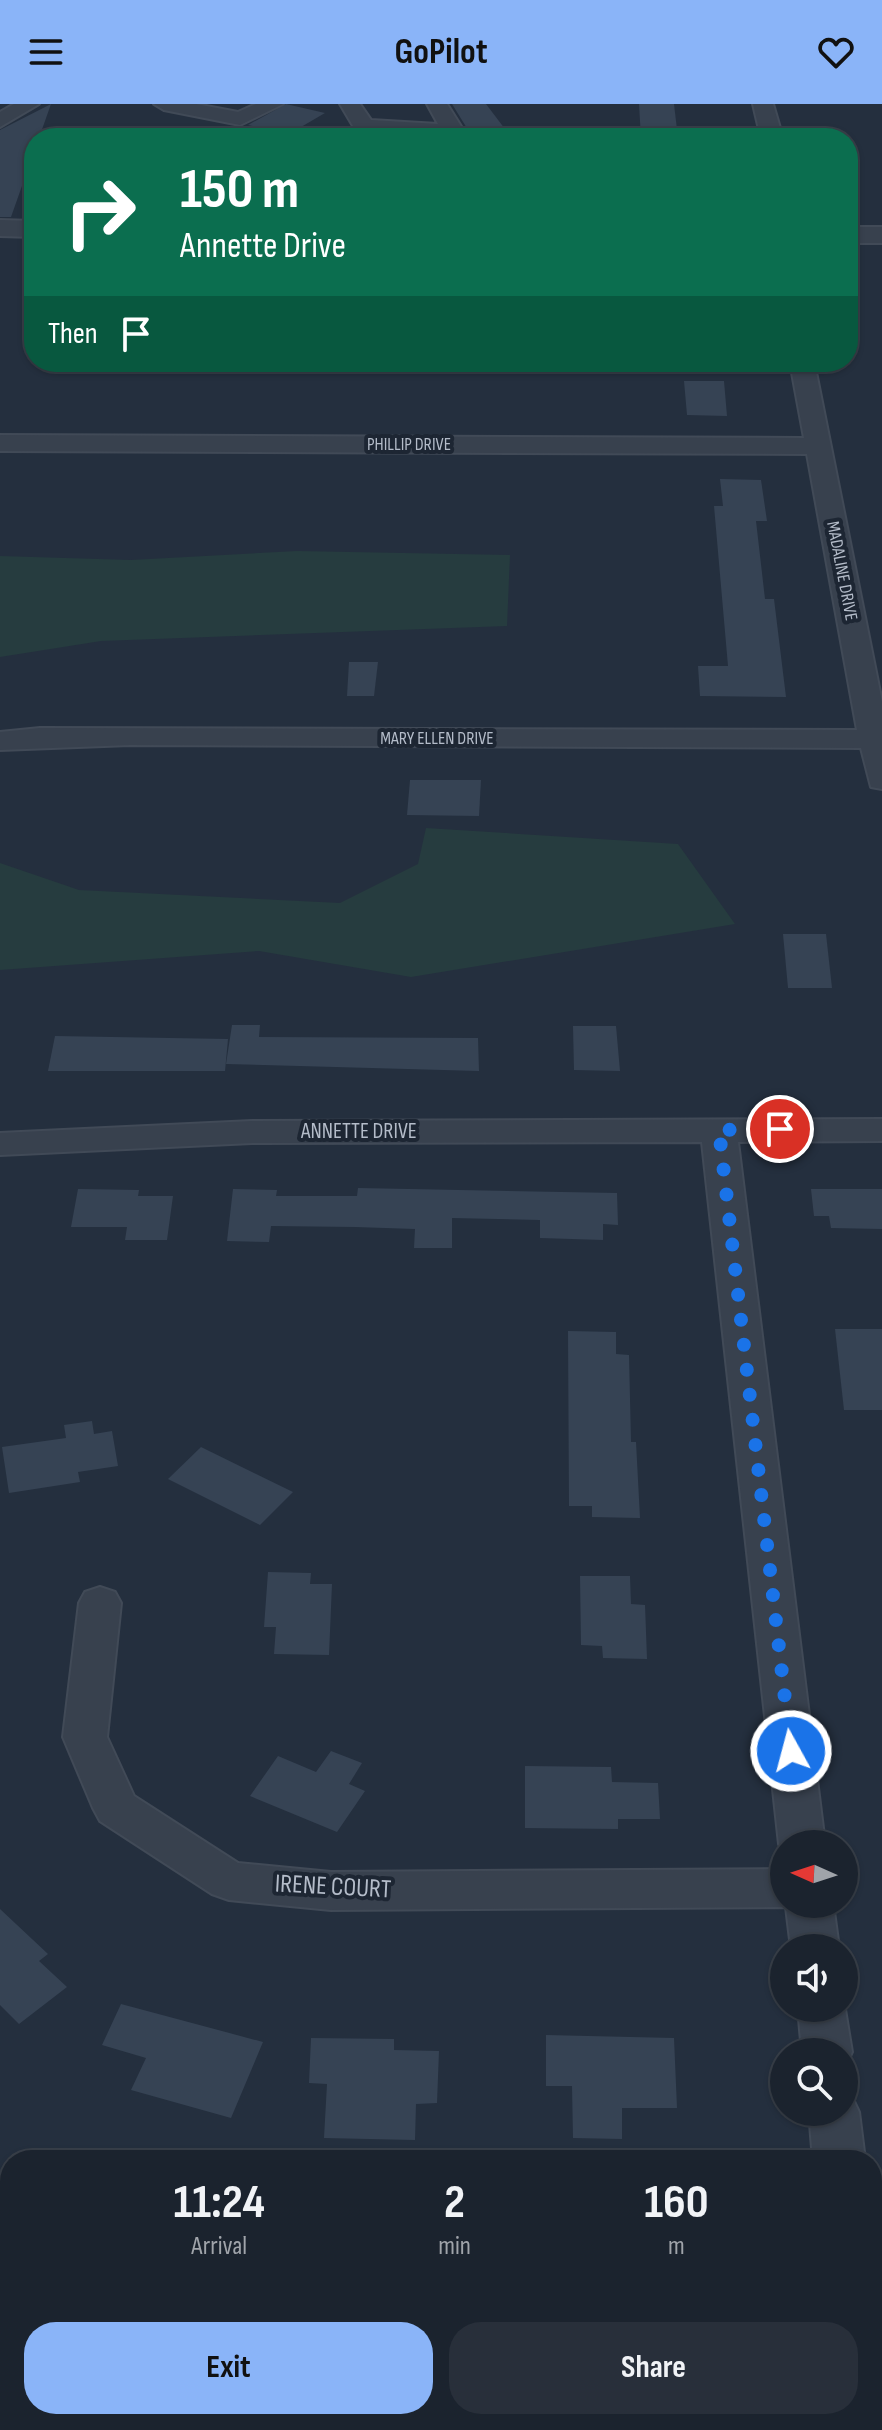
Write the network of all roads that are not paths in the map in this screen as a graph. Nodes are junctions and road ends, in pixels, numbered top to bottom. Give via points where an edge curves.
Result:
1 (29, 104) edge
2 (164, 104) edge
3 (273, 104) edge
4 (350, 104) edge
5 (366, 104) edge
6 (437, 104) edge
7 (763, 104) edge
8 (0, 121) edge
9 (400, 128) edge
10 (451, 128) edge
11 (769, 128) edge
12 (0, 228) edge
13 (24, 229) edge
14 (858, 235) edge
15 (882, 235) edge
16 (804, 372) edge
17 (0, 443) edge
18 (818, 446) junction
19 (873, 739) junction
20 (0, 741) edge
21 (882, 780) edge
22 (719, 1130) junction
23 (882, 1130) edge
24 (0, 1144) edge
25 (100, 1603) dead end
26 (800, 1830) edge
27 (770, 1888) edge
28 (835, 2126) edge
29 (838, 2150) edge

1 - 8 street
2 - 3 street via 240,119
4 - 5 street
4 - 9 street via 364,126
6 - 10 street
7 - 11 street
12 - 13 street
14 - 15 street
16 - 18 street, MADALINE DRIVE
17 - 18 street, PHILLIP DRIVE
18 - 19 street, MADALINE DRIVE
19 - 20 street, MARY ELLEN DRIVE via 115,736
19 - 21 street, MADALINE DRIVE
22 - 23 street, ANNETTE DRIVE
22 - 24 street, ANNETTE DRIVE via 252,1132
22 - 26 street
25 - 27 street, IRENE COURT via 85,1737 116,1808 229,1881 331,1891
28 - 29 street

